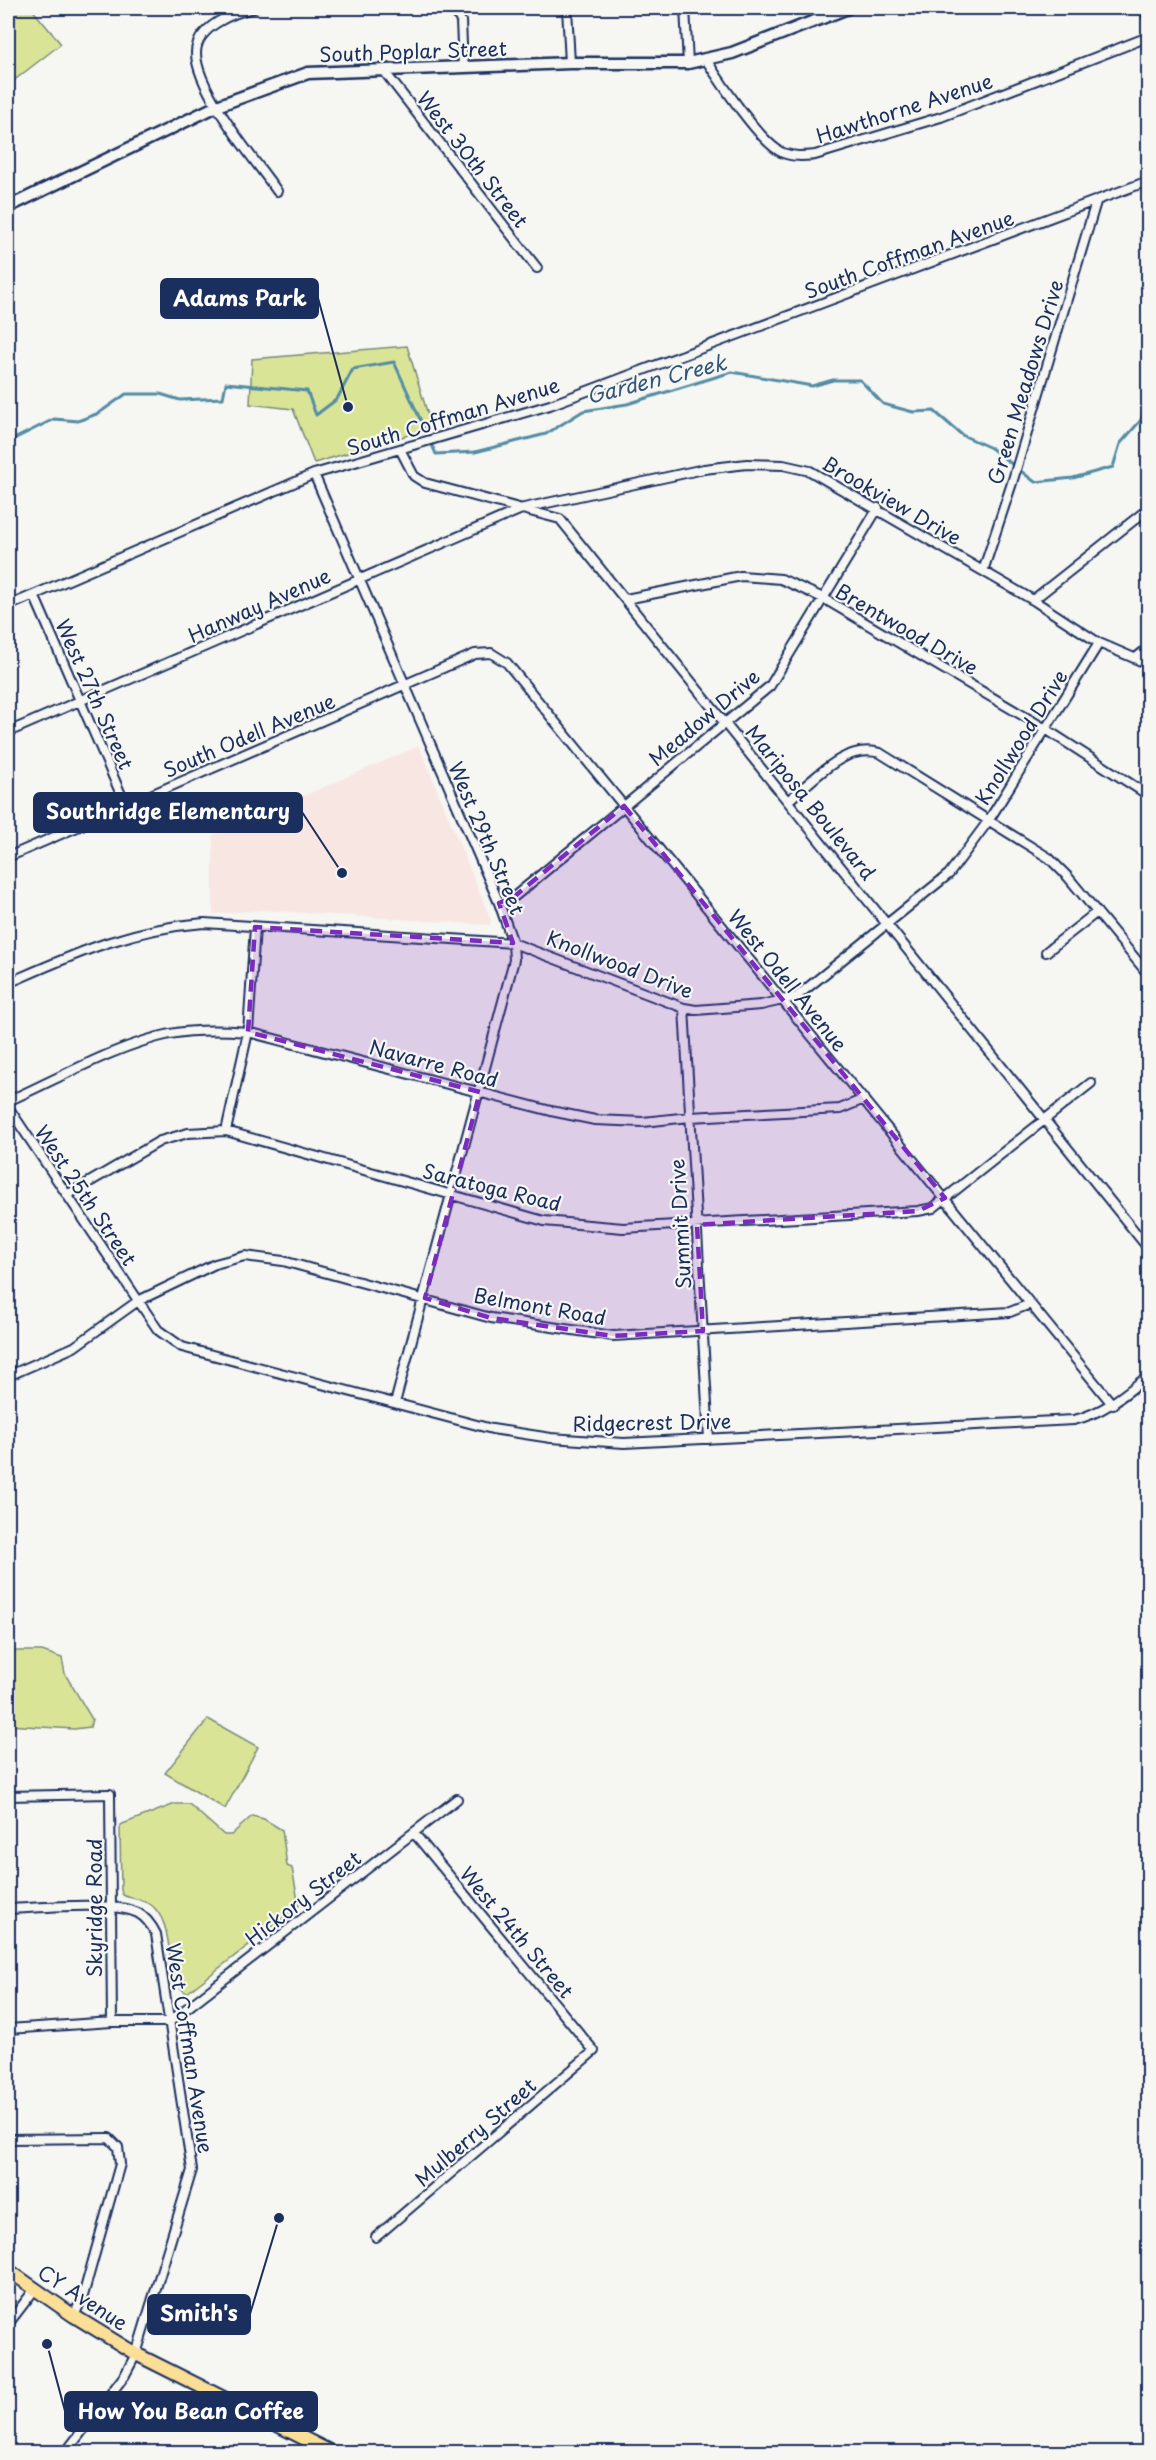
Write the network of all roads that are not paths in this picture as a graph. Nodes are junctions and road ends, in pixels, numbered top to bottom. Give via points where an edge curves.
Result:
1 (254, 8) edge
2 (453, 8) edge
3 (567, 8) edge
4 (686, 8) edge
5 (1144, 8) edge
6 (842, 9) edge
7 (1149, 18) edge
8 (1149, 37) edge
9 (705, 58) junction
10 (570, 63) junction
11 (688, 63) junction
12 (463, 67) junction
13 (384, 71) junction
14 (217, 106) junction
15 (1149, 181) edge
16 (277, 191) dead end
17 (1096, 202) junction
18 (8, 207) edge
19 (537, 268) dead end
20 (401, 451) junction
21 (314, 474) junction
22 (525, 508) junction
23 (878, 508) junction
24 (1149, 509) edge
25 (983, 571) junction
26 (358, 580) junction
27 (34, 595) junction
28 (823, 598) junction
29 (626, 599) junction
30 (1033, 600) junction
31 (8, 606) edge
32 (1099, 643) junction
33 (1149, 648) edge
34 (1137, 657) junction
35 (1149, 664) edge
36 (404, 685) junction
37 (80, 702) junction
38 (726, 723) junction
39 (1044, 728) junction
40 (8, 732) edge
41 (1149, 795) edge
42 (789, 800) junction
43 (126, 806) junction
44 (624, 806) junction
45 (989, 820) junction
46 (8, 857) edge
47 (499, 903) junction
48 (1098, 912) junction
49 (888, 923) junction
50 (255, 927) junction
51 (513, 943) junction
52 (1046, 952) dead end
53 (1149, 974) edge
54 (8, 983) edge
55 (783, 1001) junction
56 (684, 1008) junction
57 (248, 1032) junction
58 (1091, 1083) dead end
59 (480, 1092) junction
60 (864, 1099) junction
61 (8, 1101) edge
62 (8, 1107) edge
63 (690, 1117) junction
64 (1044, 1119) junction
65 (226, 1131) junction
66 (67, 1195) junction
67 (450, 1195) junction
68 (945, 1198) junction
69 (697, 1225) junction
70 (1149, 1248) edge
71 (424, 1298) junction
72 (138, 1301) junction
73 (1030, 1304) junction
74 (703, 1331) junction
75 (8, 1376) edge
76 (1149, 1376) edge
77 (395, 1403) junction
78 (1113, 1405) junction
79 (709, 1439) junction
80 (8, 1796) edge
81 (457, 1799) dead end
82 (414, 1833) junction
83 (112, 1907) junction
84 (8, 1909) edge
85 (112, 2022) junction
86 (169, 2022) junction
87 (8, 2029) edge
88 (594, 2051) joint
89 (8, 2139) edge
90 (376, 2237) dead end
91 (8, 2270) edge
92 (35, 2289) junction
93 (74, 2316) junction
94 (8, 2324) edge
95 (136, 2354) junction
96 (68, 2452) edge
97 (331, 2452) edge

1 - 14 street via 210,27 196,52
2 - 12 street via 461,21
3 - 10 street
4 - 11 street
5 - 7 street
6 - 9 main road, South Poplar Street via 732,53
8 - 9 street, Hawthorne Avenue via 941,117 806,156 784,153 770,144
9 - 11 main road, South Poplar Street
10 - 11 main road, South Poplar Street
10 - 12 main road, South Poplar Street
12 - 13 main road, South Poplar Street
13 - 14 main road, South Poplar Street via 308,73
13 - 19 street, West 30th Street
14 - 16 street
14 - 18 main road, South Poplar Street
15 - 17 street, South Coffman Avenue
17 - 20 street, South Coffman Avenue via 550,405
17 - 25 street, Green Meadows Drive
20 - 21 street, South Coffman Avenue
20 - 22 street, Mariposa Boulevard via 414,476 425,483
21 - 26 street, West 29th Street
21 - 27 street, South Coffman Avenue
22 - 23 street, Brookview Drive via 704,469 747,464 810,471
22 - 26 street, Hanway Avenue
22 - 29 street, Mariposa Boulevard via 560,519
23 - 25 street, Brookview Drive
23 - 28 street, Meadow Drive
24 - 30 street
25 - 30 street, Brookview Drive
26 - 36 street, West 29th Street
26 - 37 street, Hanway Avenue
27 - 31 street, South Coffman Avenue
27 - 37 street, West 27th Street
28 - 29 street, Brentwood Drive via 781,579 741,576
28 - 38 street, Meadow Drive via 770,686
28 - 39 street, Brentwood Drive
29 - 38 street, Mariposa Boulevard
30 - 32 street, Brookview Drive
32 - 34 street, Brookview Drive
32 - 39 street, Knollwood Drive
33 - 34 street
34 - 35 street, Brookview Drive
36 - 43 street, South Odell Avenue
36 - 44 street, West Odell Avenue via 476,654 491,653 507,663
36 - 47 street, West 29th Street
37 - 40 street, Hanway Avenue
37 - 43 street, West 27th Street
38 - 42 street, Mariposa Boulevard
38 - 44 street, Meadow Drive
39 - 41 street, Brentwood Drive
39 - 45 street, Knollwood Drive
42 - 45 street via 846,754 869,750
42 - 49 street, Mariposa Boulevard
43 - 46 street, South Odell Avenue
44 - 47 street, Meadow Drive via 514,896
44 - 55 street, West Odell Avenue
45 - 48 street via 1049,858
45 - 49 street, Knollwood Drive via 949,874
47 - 51 street, West 29th Street
48 - 52 street
48 - 53 street
49 - 55 street, Knollwood Drive via 796,997
49 - 64 street, Mariposa Boulevard
50 - 51 street, Knollwood Drive
50 - 54 street, Knollwood Drive via 204,923 147,931 93,945
50 - 57 street
51 - 56 street, Knollwood Drive
51 - 59 street, West 29th Street via 514,960
55 - 56 street, Knollwood Drive
55 - 60 street, West Odell Avenue
56 - 63 street, Summit Drive
57 - 59 street, Navarre Road
57 - 61 street, Navarre Road via 188,1032 152,1039
57 - 65 street
58 - 64 street, Saratoga Road
59 - 63 street, Navarre Road via 595,1120 643,1122
59 - 67 street, West 29th Street
60 - 63 street, Navarre Road via 840,1108
60 - 68 street, West Odell Avenue
62 - 66 street, West 25th Street
63 - 69 street, Summit Drive
64 - 68 street, Saratoga Road
64 - 70 street, Mariposa Boulevard
65 - 66 street, Saratoga Road via 188,1133 160,1141
65 - 67 street, Saratoga Road
66 - 72 street, West 25th Street
67 - 69 street, Saratoga Road via 544,1221 623,1228
67 - 71 street, West 29th Street
68 - 69 street, Saratoga Road via 933,1208 918,1211
68 - 73 street, West Odell Avenue
69 - 74 street, Summit Drive
71 - 72 street, Belmont Road via 283,1261 245,1256 215,1264
71 - 74 street, Belmont Road via 491,1318 561,1330 613,1336
71 - 77 street, West 29th Street
72 - 75 street, Belmont Road via 74,1347
72 - 77 street, Ridgecrest Drive via 158,1330 182,1347
73 - 74 street, Belmont Road via 1010,1312
73 - 78 street, West Odell Avenue
74 - 79 street, Summit Drive
76 - 78 street, Ridgecrest Drive
77 - 79 street, Ridgecrest Drive via 492,1429 551,1438 624,1443
78 - 79 street, Ridgecrest Drive via 1074,1420
80 - 83 street, Skyridge Road via 110,1794
81 - 82 street, Hickory Street
82 - 86 street, Hickory Street
82 - 88 street, West 24th Street
83 - 84 street, West Coffman Avenue
83 - 85 street, Skyridge Road
83 - 86 street, West Coffman Avenue via 138,1913 149,1921 156,1934
85 - 86 street
85 - 87 street
86 - 95 street, West Coffman Avenue via 192,2170
88 - 90 street, Mulberry Street
89 - 93 street via 109,2138 118,2147 120,2164
91 - 92 main road, CY Avenue
92 - 93 main road, CY Avenue
92 - 94 street
93 - 95 main road, CY Avenue
95 - 96 street, West Coffman Avenue
95 - 97 main road, CY Avenue

